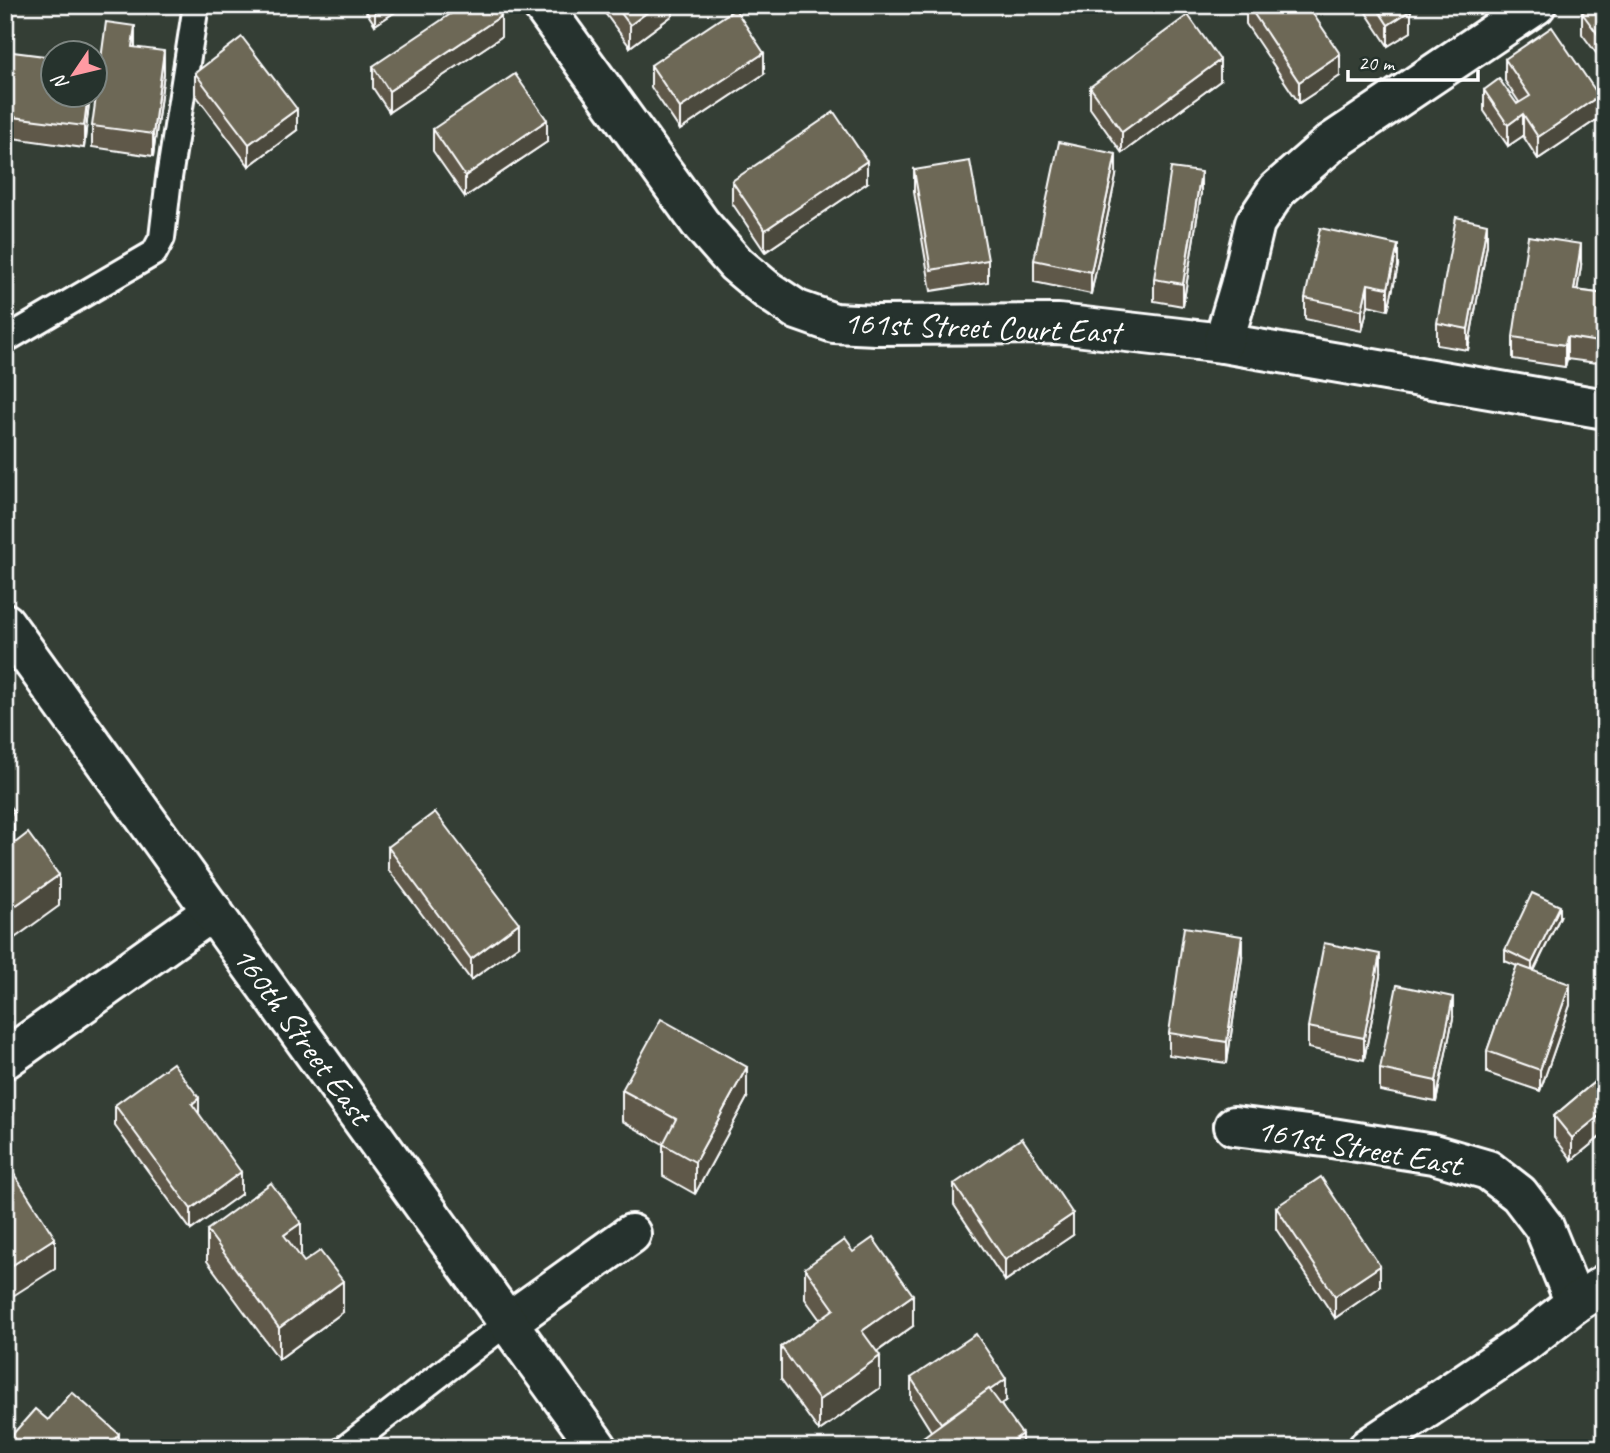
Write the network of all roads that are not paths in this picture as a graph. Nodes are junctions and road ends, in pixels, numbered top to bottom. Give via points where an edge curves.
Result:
1 (196, 5) edge
2 (541, 5) edge
3 (1536, 5) edge
4 (5, 340) edge
5 (1223, 343) junction
6 (1605, 409) edge
7 (5, 623) edge
8 (213, 911) junction
9 (5, 1059) edge
10 (1234, 1126) dead end
11 (631, 1234) dead end
12 (1590, 1294) edge
13 (508, 1322) junction
14 (345, 1448) edge
15 (598, 1448) edge
16 (1368, 1448) edge

1 - 4 lane via 162,238 154,253
2 - 5 street, 161st Street Court East via 700,223 736,264 797,310 834,323 1058,324
3 - 5 street via 1331,143 1277,190 1255,223
5 - 6 street, 161st Street Court East
7 - 8 street, 160th Street East
8 - 9 street
8 - 13 street, 160th Street East
10 - 12 street, 161st Street East via 1433,1154 1488,1170 1519,1194
11 - 13 street
12 - 16 street
13 - 14 lane
13 - 15 street, 160th Street East

